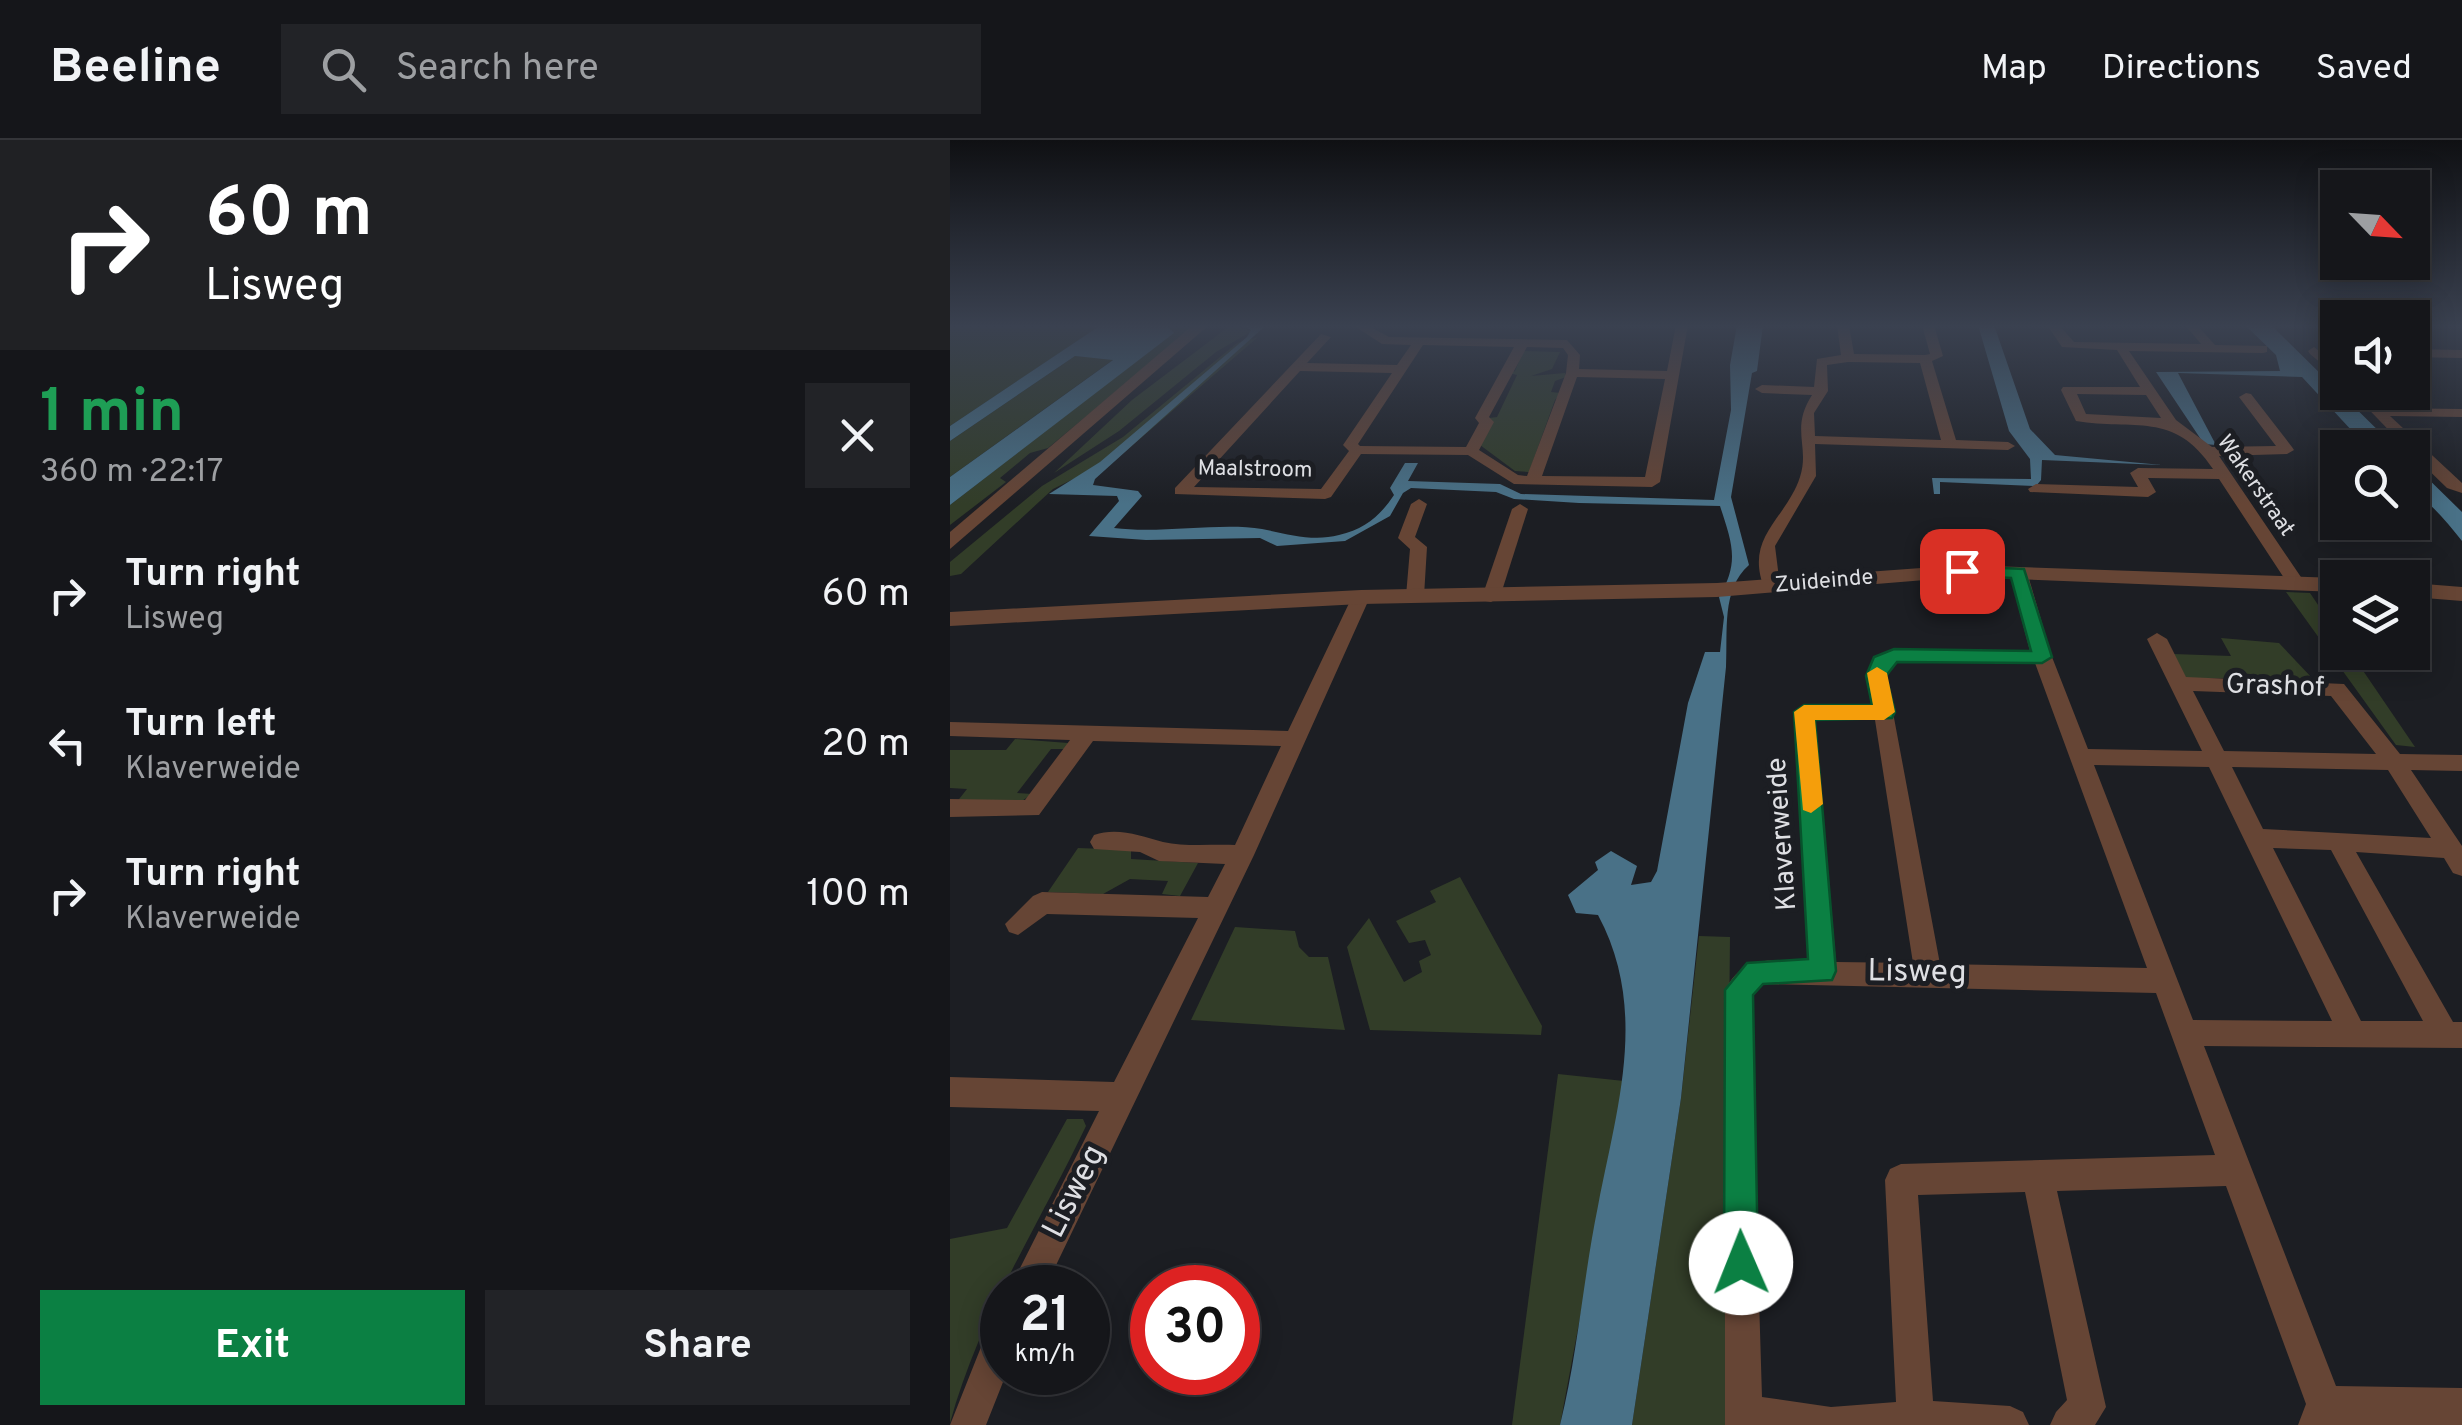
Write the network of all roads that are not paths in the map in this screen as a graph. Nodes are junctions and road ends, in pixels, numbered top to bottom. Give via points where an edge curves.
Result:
1 (1134, 385) edge
2 (1283, 385) edge
3 (1390, 385) edge
4 (1500, 385) edge
5 (1568, 385) edge
6 (1669, 385) edge
7 (1821, 385) edge
8 (1933, 385) edge
9 (2145, 385) edge
10 (1762, 390) dead end
11 (2149, 391) junction
12 (1821, 392) junction
13 (2246, 397) dead end
14 (2378, 412) joint
15 (2462, 414) edge
16 (2171, 423) junction
17 (1810, 440) junction
18 (1950, 444) junction
19 (2008, 446) dead end
20 (1357, 450) junction
21 (1471, 452) junction
22 (2209, 452) junction
23 (2222, 474) junction
24 (1533, 481) junction
25 (2462, 488) edge
26 (2036, 489) dead end
27 (1419, 504) dead end
28 (1520, 509) dead end
29 (986, 510) junction
30 (950, 535) edge
31 (950, 543) edge
32 (2018, 572) junction
33 (2296, 582) junction
34 (2320, 584) edge
35 (1771, 586) junction
36 (2430, 591) edge
37 (2462, 594) edge
38 (1416, 596) junction
39 (1361, 597) junction
40 (1491, 597) junction
41 (950, 618) edge
42 (2157, 639) dead end
43 (2042, 657) junction
44 (2182, 684) junction
45 (1884, 712) junction
46 (950, 728) edge
47 (1088, 732) junction
48 (1295, 739) junction
49 (2082, 757) junction
50 (2214, 758) junction
51 (2394, 762) junction
52 (2462, 762) edge
53 (950, 808) edge
54 (2252, 838) junction
55 (2338, 841) junction
56 (1102, 842) dead end
57 (1242, 855) junction
58 (2455, 858) edge
59 (1214, 908) junction
60 (1018, 924) dead end
61 (1822, 971) junction
62 (1928, 972) junction
63 (2166, 981) junction
64 (2186, 1034) junction
65 (2453, 1034) edge
66 (2354, 1036) junction
67 (950, 1092) edge
68 (1123, 1097) junction
69 (2237, 1170) junction
70 (2038, 1176) junction
71 (1039, 1265) edge
72 (980, 1393) edge
73 (2462, 1408) edge
74 (2321, 1415) edge
75 (1744, 1419) edge
76 (1916, 1419) junction
77 (967, 1425) edge
78 (1831, 1425) edge
79 (2010, 1425) edge
80 (2069, 1425) edge

1 - 29 street
2 - 20 street, Maalstroom via 1182,491 1325,494
3 - 20 street via 1350,446
4 - 21 street
5 - 24 street
6 - 24 street via 1652,482
7 - 12 street
8 - 18 street
9 - 11 street, Wakerstraat
10 - 12 street
11 - 16 street, Wakerstraat
11 - 16 street via 2068,390 2081,418
12 - 17 street via 1807,413
13 - 22 street via 2287,450
14 - 15 street
14 - 25 street
16 - 22 street, Wakerstraat
17 - 18 street
17 - 35 street via 1808,476 1767,546
18 - 19 street
20 - 21 street
21 - 24 street via 1514,479
22 - 23 street, Wakerstraat
23 - 26 street via 2138,473 2152,499
23 - 33 street, Wakerstraat
27 - 38 street via 1405,532 1419,547
28 - 40 street
29 - 30 street
29 - 31 street
32 - 33 street, Zuideinde
32 - 35 street, Zuideinde
32 - 43 street
33 - 34 street, Zuideinde
35 - 40 street, Zuideinde
36 - 37 street
38 - 39 street, Zuideinde
38 - 40 street, Zuideinde
39 - 41 street, Zuideinde
39 - 48 street, Lisweg
42 - 44 street, Grashof
43 - 45 street via 1894,656 1876,676
43 - 49 street
44 - 50 street, Grashof
44 - 51 street, Grashof via 2337,689
45 - 61 street, Klaverweide via 1804,712
45 - 62 street
46 - 47 street
47 - 48 street
47 - 53 street via 1032,809
48 - 57 street, Lisweg
49 - 50 street
49 - 63 street
50 - 51 street
50 - 54 street, Grashof
51 - 52 street
51 - 58 street, Grashof
54 - 55 street, Grashof
54 - 66 street, Grashof
55 - 58 street, Grashof
55 - 65 street
56 - 57 street
57 - 59 street, Lisweg
59 - 60 street via 1042,903
59 - 68 street, Lisweg
61 - 62 street, Lisweg
61 - 75 street, Lisweg via 1756,972 1739,990
62 - 63 street, Lisweg
63 - 64 street
64 - 66 street
64 - 69 street
65 - 66 street
67 - 68 street
68 - 71 street, Lisweg
69 - 70 street
69 - 74 street
70 - 76 street via 1901,1180
70 - 80 street via 2086,1407
72 - 77 street
73 - 74 street
75 - 78 street, Lisweg
76 - 78 street, Lisweg
76 - 79 street, Lisweg

